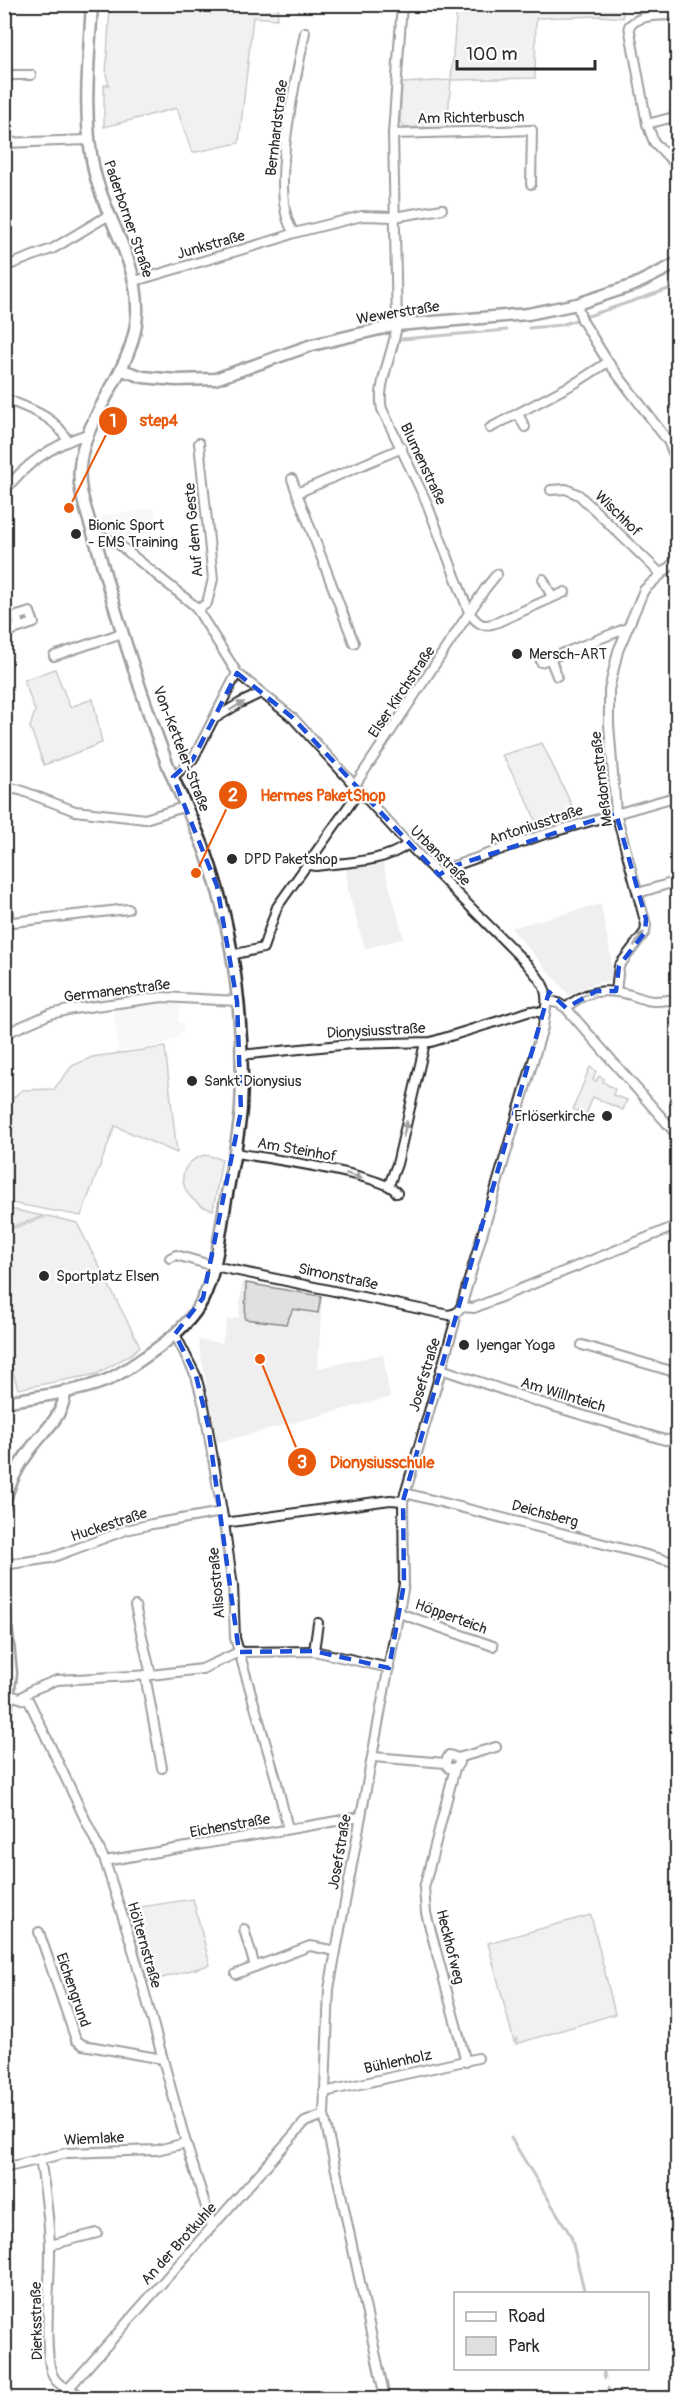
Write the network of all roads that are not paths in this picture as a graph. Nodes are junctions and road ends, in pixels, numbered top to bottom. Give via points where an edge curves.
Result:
1 (92, 4) edge
2 (402, 4) edge
3 (678, 15) edge
4 (304, 32) dead end
5 (4, 75) edge
6 (31, 75) dead end
7 (678, 116) edge
8 (648, 124) junction
9 (393, 134) junction
10 (88, 140) junction
11 (4, 143) edge
12 (678, 167) edge
13 (531, 184) dead end
14 (442, 209) dead end
15 (109, 215) junction
16 (394, 217) junction
17 (294, 233) junction
18 (678, 263) edge
19 (4, 267) edge
20 (135, 281) junction
21 (580, 313) junction
22 (397, 325) junction
23 (608, 362) junction
24 (122, 370) junction
25 (4, 398) edge
26 (518, 414) junction
27 (525, 427) dead end
28 (490, 428) dead end
29 (87, 434) junction
30 (67, 440) junction
31 (199, 443) dead end
32 (402, 448) junction
33 (678, 464) edge
34 (4, 476) edge
35 (292, 479) dead end
36 (13, 480) junction
37 (551, 490) dead end
38 (4, 492) edge
39 (297, 493) junction
40 (93, 533) junction
41 (678, 559) edge
42 (497, 574) dead end
43 (661, 574) junction
44 (543, 579) dead end
45 (565, 592) dead end
46 (552, 597) junction
47 (198, 610) junction
48 (469, 612) junction
49 (19, 628) dead end
50 (627, 628) junction
51 (4, 633) edge
52 (122, 633) junction
53 (354, 643) dead end
54 (54, 656) dead end
55 (550, 658) junction
56 (541, 662) dead end
57 (237, 673) junction
58 (557, 676) dead end
59 (261, 693) junction
60 (213, 720) junction
61 (173, 777) junction
62 (4, 787) edge
63 (357, 787) junction
64 (678, 796) edge
65 (187, 806) junction
66 (616, 813) junction
67 (408, 844) junction
68 (308, 865) junction
69 (441, 876) junction
70 (678, 881) edge
71 (4, 887) edge
72 (638, 893) junction
73 (128, 909) dead end
74 (7, 922) edge
75 (231, 955) junction
76 (615, 991) junction
77 (678, 999) edge
78 (237, 1001) junction
79 (547, 1001) junction
80 (566, 1008) junction
81 (545, 1013) junction
82 (4, 1034) edge
83 (425, 1043) junction
84 (240, 1055) junction
85 (678, 1136) edge
86 (235, 1153) junction
87 (388, 1185) junction
88 (397, 1193) dead end
89 (678, 1225) edge
90 (170, 1258) dead end
91 (214, 1266) junction
92 (457, 1312) junction
93 (175, 1334) junction
94 (582, 1345) dead end
95 (441, 1369) junction
96 (678, 1372) edge
97 (65, 1391) junction
98 (4, 1402) edge
99 (678, 1436) edge
100 (404, 1497) junction
101 (4, 1504) edge
102 (222, 1512) junction
103 (224, 1523) junction
104 (678, 1563) edge
105 (4, 1565) edge
106 (4, 1605) edge
107 (135, 1606) dead end
108 (399, 1613) junction
109 (318, 1623) dead end
110 (493, 1646) dead end
111 (7, 1649) edge
112 (314, 1651) junction
113 (239, 1652) junction
114 (389, 1668) junction
115 (148, 1675) junction
116 (10, 1695) junction
117 (22, 1697) junction
118 (4, 1725) edge
119 (496, 1747) dead end
120 (374, 1757) junction
121 (458, 1758) junction
122 (445, 1763) junction
123 (162, 1767) dead end
124 (455, 1768) junction
125 (360, 1817) junction
126 (288, 1829) junction
127 (105, 1861) junction
128 (244, 1929) dead end
129 (39, 1932) dead end
130 (336, 1951) junction
131 (255, 1967) junction
132 (236, 1974) dead end
133 (478, 2058) dead end
134 (163, 2059) junction
135 (466, 2062) junction
136 (324, 2092) junction
137 (324, 2115) junction
138 (186, 2143) junction
139 (40, 2159) junction
140 (4, 2168) edge
141 (212, 2226) junction
142 (97, 2233) dead end
143 (50, 2245) junction
144 (69, 2390) junction
145 (60, 2398) edge
146 (81, 2398) edge
147 (385, 2398) edge

1 - 10 street, Paderborner Straße
2 - 9 street
3 - 8 street via 636,19 629,26
4 - 17 street, Bernhardstraße via 283,164 283,197
5 - 6 street
7 - 8 street
8 - 12 street via 654,142
9 - 13 street, Am Richterbusch via 532,130
9 - 16 street
10 - 11 street
10 - 15 street, Paderborner Straße
14 - 16 street
15 - 19 street via 54,248
15 - 20 street, Paderborner Straße
16 - 17 street via 362,216
16 - 22 street
17 - 20 street, Junkstraße
18 - 21 street, Wewerstraße
20 - 24 street, Paderborner Straße via 137,318
21 - 22 street, Wewerstraße
21 - 23 street
22 - 24 street, Wewerstraße via 312,345 215,379 166,380
22 - 32 street, Blumenstraße via 380,403
23 - 26 street
23 - 33 street via 666,438
24 - 29 street, Von-Ketteler-Straße
25 - 30 street via 51,419
26 - 27 street
26 - 28 street
29 - 30 street
29 - 40 street, Von-Ketteler-Straße via 81,454 80,482
30 - 36 street via 35,459
31 - 47 street, Auf dem Geste via 213,579 207,603
32 - 39 street
32 - 48 street, Blumenstraße
34 - 36 street
35 - 39 street
36 - 38 street
37 - 43 street, Wischhof via 566,489 579,495
39 - 53 street
40 - 47 street, Urbanstraße via 117,543
40 - 52 street, Von-Ketteler-Straße
41 - 43 street, Meßdornstraße
42 - 48 street, Elser Kirchstraße
43 - 50 street, Meßdornstraße via 644,590
44 - 46 street
45 - 46 street
46 - 48 street via 488,626 478,624
47 - 57 street, Urbanstraße
48 - 63 street, Elser Kirchstraße
49 - 51 street
50 - 55 street
50 - 66 street, Meßdornstraße via 609,690
52 - 54 street
52 - 61 street, Von-Ketteler-Straße
55 - 56 street
55 - 58 street
57 - 59 street, Urbanstraße
57 - 60 street
60 -> 59 street
59 - 63 street, Urbanstraße via 293,718
60 - 61 street via 193,759
61 - 65 street, Von-Ketteler-Straße
62 - 65 street via 75,812 145,819
63 - 67 street, Urbanstraße
63 - 68 street, Elser Kirchstraße
64 - 66 street, Antoniusstraße
65 - 75 street, Von-Ketteler-Straße via 210,863
66 - 69 street, Antoniusstraße via 451,867
66 - 72 street, Meßdornstraße
67 - 68 street via 399,852 382,857
67 - 69 street, Urbanstraße
68 - 75 street, Elser Kirchstraße via 277,907 263,948
69 - 79 street, Urbanstraße via 542,982
70 - 72 street
71 - 74 street
76 -> 72 street, Meßdornstraße via 619,966 645,932 646,918
73 - 74 street
75 - 78 street, Von-Ketteler-Straße
76 - 77 street via 652,1001
80 -> 76 street via 574,1000 596,991
78 - 82 street, Germanenstraße via 163,997 73,1009 50,1014
78 - 84 street, Von-Ketteler-Straße
79 - 80 street
79 - 81 street, Josefstraße
80 - 85 street
81 - 83 street, Dionysiusstraße via 531,1011
81 - 92 street, Josefstraße
83 - 84 street, Dionysiusstraße via 351,1044
87 -> 83 street via 397,1164
84 - 86 street, Von-Ketteler-Straße via 241,1111
86 -> 87 street, Am Steinhof via 328,1168
86 - 91 street, Von-Ketteler-Straße
87 - 88 street, Am Steinhof
89 - 92 street, Simonstraße
90 - 91 street via 176,1255
91 - 92 street, Simonstraße
91 - 93 street, Von-Ketteler-Straße via 201,1303
92 - 95 street, Josefstraße
93 - 97 street, Von-Ketteler-Straße via 107,1380
93 - 102 street, Alisostraße via 196,1376
94 - 96 street
95 - 99 street, Am Willnteich via 665,1440
95 - 100 street, Josefstraße
97 - 98 street, Von-Ketteler-Straße
97 - 101 street via 57,1419 18,1466
100 - 103 street
100 - 104 street, Deichsberg
100 - 108 street, Josefstraße via 404,1584
102 - 103 street, Alisostraße
102 - 105 street, Huckestraße via 143,1526 51,1558
103 - 113 street, Alisostraße
106 - 111 street
107 - 115 street
108 - 110 street, Höpperteich
108 - 114 street, Josefstraße
109 - 112 street
111 - 116 street
112 - 113 street
112 - 114 street
113 - 115 street via 202,1669
113 - 126 street, Alisostraße
114 - 120 street, Josefstraße
115 - 117 street via 57,1680
115 - 123 street
116 - 117 street
116 - 118 street
117 - 127 street, Hölternstraße via 29,1701
119 - 121 street
120 - 122 street
120 - 125 street, Josefstraße
121 - 122 street via 449,1755
121 - 124 street, Heckhofweg
122 - 124 street
124 - 135 street, Heckhofweg via 424,1888 426,1913
125 - 126 street, Eichenstraße
125 - 130 street, Josefstraße
126 - 127 street, Eichenstraße
127 - 134 street, Hölternstraße
128 - 131 street
129 - 134 street, Eichengrund via 76,2040 83,2046
130 - 131 street via 310,1946
130 - 136 street, Josefstraße via 329,1989
131 - 132 street
133 - 135 street, Bühlenholz
134 - 138 street, Hölternstraße
135 - 136 street, Bühlenholz
136 - 137 street, Josefstraße
137 - 141 street, An der Brotkuhle via 305,2122
137 - 147 street, Josefstraße
138 - 139 street, Wiemlake via 157,2150 67,2153
138 - 141 street, Hölternstraße
139 - 140 street, Wiemlake
139 - 143 street, Dierksstraße
141 - 144 street, An der Brotkuhle
142 - 143 street
143 - 144 street, Dierksstraße via 49,2352 53,2376
144 - 145 street, An der Brotkuhle
144 - 146 street, Dierksstraße via 76,2391

